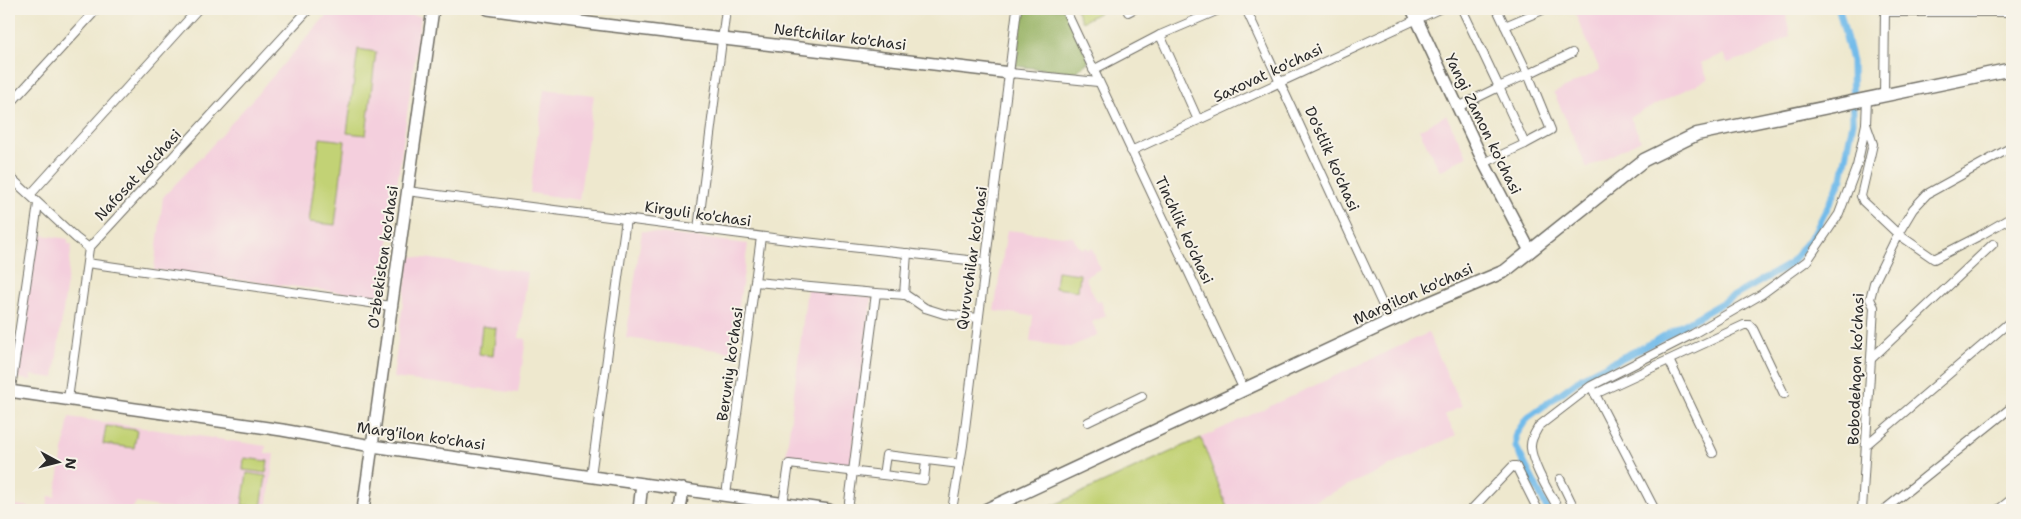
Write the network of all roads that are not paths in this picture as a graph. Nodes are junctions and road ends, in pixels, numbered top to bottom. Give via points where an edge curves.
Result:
1 (97, 9) edge
2 (198, 9) edge
3 (309, 9) edge
4 (433, 9) edge
5 (488, 9) edge
6 (726, 9) edge
7 (1017, 9) edge
8 (1066, 9) edge
9 (1246, 9) edge
10 (1440, 9) edge
11 (1462, 9) edge
12 (1497, 9) edge
13 (1544, 9) edge
14 (1215, 10) edge
15 (1885, 10) edge
16 (2012, 12) edge
17 (1414, 14) edge
18 (1505, 26) junction
19 (1160, 35) junction
20 (722, 38) junction
21 (1572, 53) dead end
22 (2012, 69) edge
23 (1093, 70) junction
24 (1010, 73) junction
25 (1528, 74) junction
26 (1098, 82) junction
27 (1282, 82) junction
28 (1499, 87) junction
29 (1884, 95) junction
30 (1864, 100) junction
31 (9, 105) edge
32 (1458, 107) junction
33 (1198, 120) junction
34 (1866, 124) junction
35 (1525, 144) junction
36 (2012, 147) edge
37 (1131, 151) junction
38 (1484, 163) junction
39 (9, 176) edge
40 (407, 191) junction
41 (30, 195) junction
42 (38, 204) junction
43 (2012, 217) edge
44 (626, 219) junction
45 (698, 229) junction
46 (1898, 234) junction
47 (762, 237) junction
48 (1993, 244) dead end
49 (89, 248) junction
50 (1530, 251) junction
51 (907, 253) junction
52 (986, 262) junction
53 (87, 264) junction
54 (755, 282) junction
55 (876, 293) junction
56 (904, 295) junction
57 (391, 306) junction
58 (978, 318) junction
59 (2012, 320) edge
60 (1390, 321) junction
61 (1871, 359) junction
62 (1668, 360) junction
63 (1244, 390) junction
64 (1593, 390) junction
65 (1784, 394) dead end
66 (9, 395) edge
67 (1142, 396) dead end
68 (68, 399) junction
69 (2012, 406) edge
70 (1088, 422) dead end
71 (1866, 445) junction
72 (372, 446) junction
73 (1713, 453) dead end
74 (926, 460) junction
75 (960, 464) junction
76 (853, 471) junction
77 (883, 475) junction
78 (591, 476) junction
79 (1560, 479) dead end
80 (642, 484) junction
81 (683, 490) junction
82 (726, 495) junction
83 (2012, 499) edge
84 (783, 504) junction
85 (363, 510) edge
86 (639, 510) edge
87 (680, 510) edge
88 (829, 510) edge
89 (848, 510) edge
90 (952, 510) edge
91 (986, 510) edge
92 (1471, 510) edge
93 (1538, 510) edge
94 (1559, 510) edge
95 (1575, 510) edge
96 (1655, 510) edge
97 (1862, 510) edge
98 (1884, 510) edge
99 (1998, 510) edge

1 - 31 street
2 - 41 street
3 - 49 street, Nafosat ko'chasi
4 - 40 street, O'zbekiston ko'chasi
5 - 20 street, Neftchilar ko'chasi
6 - 20 street
7 - 24 street, Quruvchilar ko'chasi
8 - 23 street, Tinchlik ko'chasi
9 - 27 street, Do'stlik ko'chasi
10 - 17 street, Saxovat ko'chasi
11 - 28 street
12 - 18 street
13 - 18 street
14 - 19 street
15 - 16 street
15 - 29 street
17 - 27 street, Saxovat ko'chasi
17 - 32 street, Yangi Zamon ko'chasi
18 - 25 street
19 - 23 street
19 - 33 street
20 - 24 street, Neftchilar ko'chasi
20 - 45 street
21 - 25 street
22 - 29 main road
23 - 26 street, Tinchlik ko'chasi
24 - 26 street
24 - 52 street, Quruvchilar ko'chasi
25 - 28 street
25 - 35 street via 1551,130
26 - 37 street, Tinchlik ko'chasi
27 - 33 street, Saxovat ko'chasi
27 - 60 street, Do'stlik ko'chasi
28 - 32 street
28 - 35 street
29 - 30 main road
30 - 34 street
30 - 50 main road, Marg'ilon ko'chasi via 1697,134 1644,160
32 - 38 street, Yangi Zamon ko'chasi
33 - 37 street, Saxovat ko'chasi
34 - 46 street via 1872,144 1861,196
34 - 64 street via 1857,166 1839,214 1807,261 1762,294
35 - 38 street
36 - 46 street, Bobodehqon koʼchasi via 1926,194
37 - 63 street, Tinchlik ko'chasi
38 - 50 street, Yangi Zamon ko'chasi
39 - 41 street
40 - 44 street, Kirguli ko'chasi
40 - 57 street, O'zbekiston ko'chasi
41 - 42 street
42 - 49 street
42 - 66 street
43 - 46 street via 1934,259
44 - 45 street, Kirguli ko'chasi
44 - 78 street
45 - 47 street, Kirguli ko'chasi
46 - 61 street, Bobodehqon koʼchasi via 1870,294 1874,307
47 - 51 street, Kirguli ko'chasi
47 - 54 street, Beruniy ko'chasi
48 - 61 street
49 - 53 street
50 - 60 main road, Marg'ilon ko'chasi via 1504,271
51 - 52 street, Kirguli ko'chasi
51 - 56 street
52 - 58 street, Quruvchilar ko'chasi
53 - 57 street
53 - 68 street
54 - 55 street
54 - 82 street, Beruniy ko'chasi
55 - 56 street
55 - 76 street
56 - 58 street via 925,308 944,314
57 - 72 street, O'zbekiston ko'chasi
58 - 75 street, Quruvchilar ko'chasi
59 - 71 street
60 - 63 main road, Marg'ilon ko'chasi
61 - 71 street, Bobodehqon koʼchasi
62 - 64 street
62 - 65 street via 1744,325 1749,326
62 - 73 street
63 - 91 main road, Marg'ilon ko'chasi
64 - 94 street via 1539,426 1533,435 1531,448 1535,463
64 - 96 street
66 - 68 street, Marg'ilon ko'chasi
67 - 70 street
68 - 72 street, Marg'ilon ko'chasi
69 - 98 street
71 - 97 street, Bobodehqon koʼchasi
72 - 78 street, Marg'ilon ko'chasi
72 - 85 street, O'zbekiston ko'chasi
74 - 75 street
74 - 77 street via 886,455
74 - 77 street via 924,480
75 - 90 street, Quruvchilar ko'chasi
76 - 77 street
76 - 84 street via 789,464
76 - 89 street
78 - 80 street, Marg'ilon ko'chasi
79 - 95 street
80 - 81 street, Marg'ilon ko'chasi
80 - 86 street
81 - 82 street, Marg'ilon ko'chasi
81 - 87 street
82 - 84 street, Marg'ilon ko'chasi
83 - 99 street
84 - 88 street, Marg'ilon ko'chasi
92 - 93 street via 1516,466

